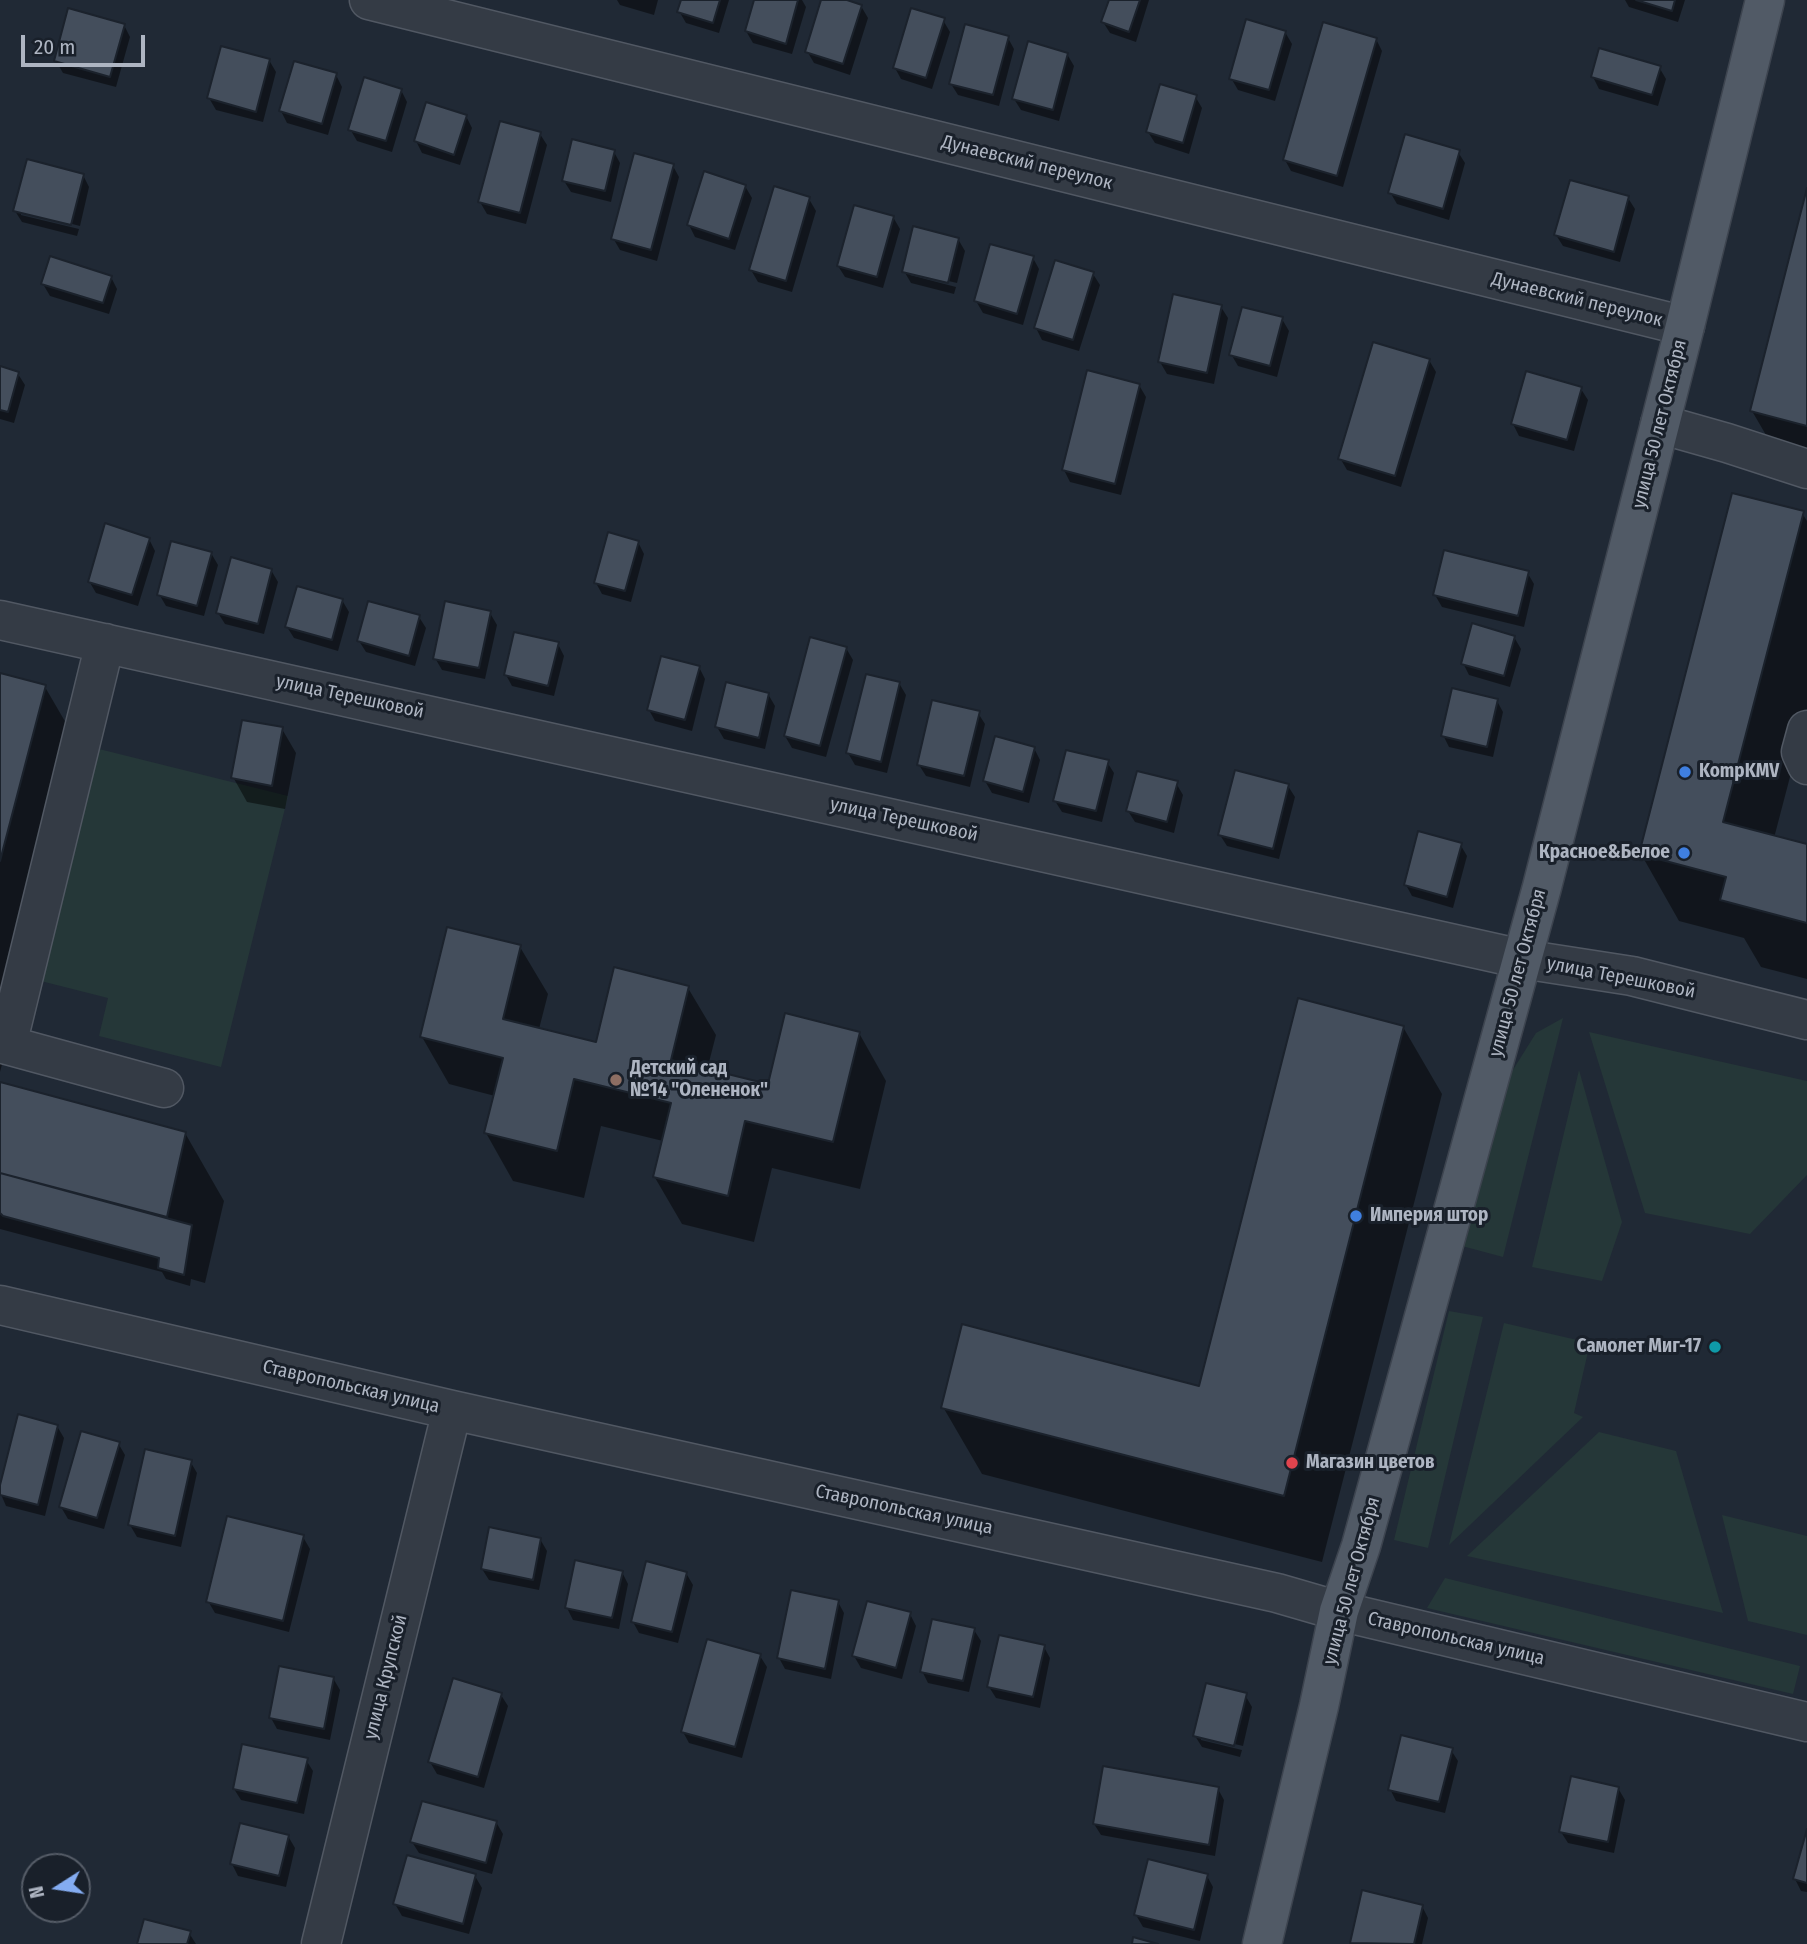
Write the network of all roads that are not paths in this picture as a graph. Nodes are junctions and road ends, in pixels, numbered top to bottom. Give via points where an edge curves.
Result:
1 (369, 0) edge
2 (1765, 0) edge
3 (1685, 326) junction
4 (1660, 424) junction
5 (1807, 469) edge
6 (0, 620) edge
7 (105, 643) junction
8 (1807, 730) edge
9 (1807, 765) edge
10 (1522, 959) junction
11 (1807, 1020) edge
12 (164, 1088) dead end
13 (0, 1305) edge
14 (452, 1410) junction
15 (1339, 1611) junction
16 (1807, 1722) edge
17 (321, 1944) edge
18 (1262, 1944) edge

1 - 3 street, Дунаевский переулок
2 - 3 main road, улица 50 лет Октября
3 - 4 main road, улица 50 лет Октября
4 - 5 street
4 - 10 main road, улица 50 лет Октября
6 - 7 street, улица Терешковой
7 - 10 street, улица Терешковой
7 - 12 street via 7,1045
8 - 9 street via 1801,752
10 - 11 street, улица Терешковой via 1632,976
10 - 15 main road, улица 50 лет Октября via 1361,1546
13 - 14 street, Ставропольская улица
14 - 15 street, Ставропольская улица via 1277,1593
14 - 17 street, улица Крупской
15 - 16 street, Ставропольская улица
15 - 18 main road, улица 50 лет Октября

